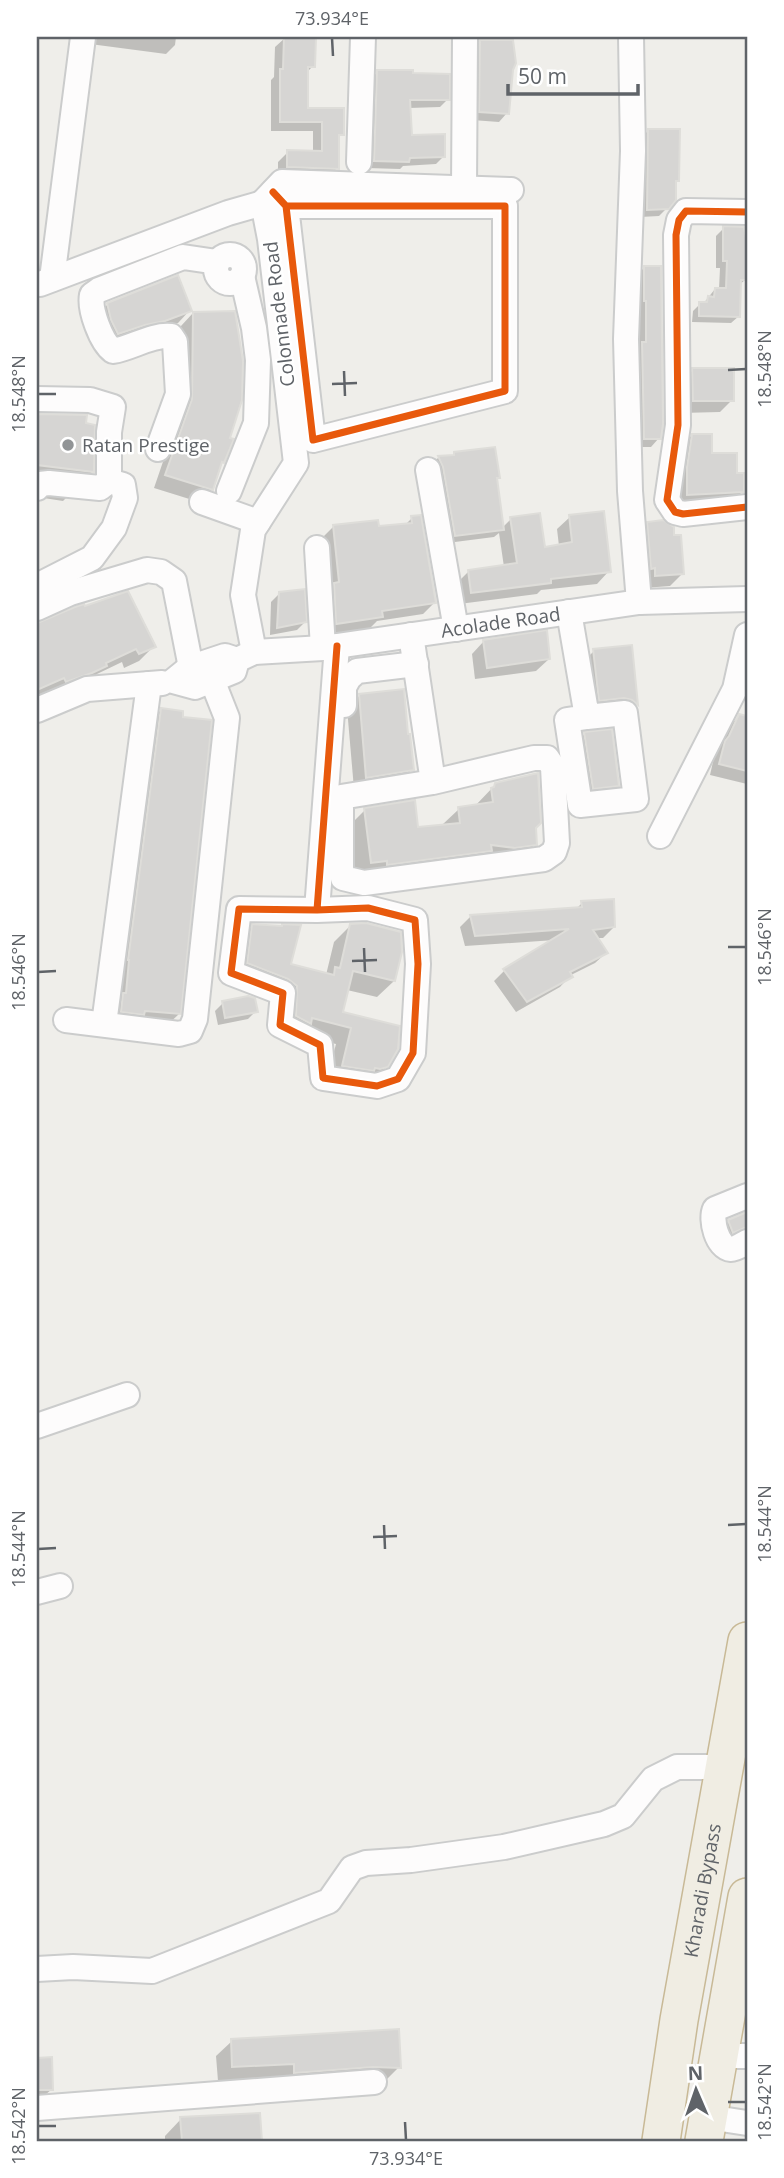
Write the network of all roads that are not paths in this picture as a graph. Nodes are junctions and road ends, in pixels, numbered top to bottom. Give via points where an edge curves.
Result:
1 (83, 37) edge
2 (363, 37) edge
3 (465, 37) edge
4 (631, 37) edge
5 (359, 162) dead end
6 (464, 188) junction
7 (511, 190) dead end
8 (274, 200) junction
9 (747, 212) edge
10 (270, 239) junction
11 (233, 266) junction
12 (45, 282) edge
13 (37, 399) edge
14 (158, 449) dead end
15 (428, 470) dead end
16 (109, 481) junction
17 (37, 488) edge
18 (229, 491) dead end
19 (202, 502) dead end
20 (747, 507) edge
21 (258, 522) junction
22 (317, 548) dead end
23 (37, 586) edge
24 (747, 599) edge
25 (639, 602) junction
26 (37, 608) edge
27 (569, 612) junction
28 (456, 629) junction
29 (411, 635) junction
30 (747, 635) edge
31 (330, 647) junction
32 (246, 656) junction
33 (416, 664) junction
34 (184, 680) junction
35 (37, 710) edge
36 (587, 717) dead end
37 (433, 782) junction
38 (341, 797) junction
39 (660, 836) dead end
40 (317, 910) junction
41 (66, 1020) dead end
42 (104, 1024) junction
43 (747, 1196) edge
44 (747, 1242) edge
45 (127, 1395) dead end
46 (37, 1426) edge
47 (747, 1641) edge
48 (725, 1767) junction
49 (747, 1896) edge
50 (742, 1952) edge
51 (37, 1969) edge
52 (738, 1995) edge
53 (733, 2056) edge
54 (374, 2082) dead end
55 (37, 2108) edge
56 (747, 2123) edge
57 (706, 2129) edge
58 (661, 2141) edge

1 - 12 street
2 - 5 street
3 - 6 street
4 - 25 street via 633,151 626,339 630,491
6 - 7 street
6 - 8 street via 282,182
8 - 8 street via 313,440 505,391 505,206
8 - 10 street, Colonnade Road
8 - 12 street
9 - 20 street via 686,211 679,220 678,425 667,500 675,512 683,514
10 - 11 street
10 - 21 street, Colonnade Road via 296,463
11 - 14 street via 183,257 92,295 90,304 106,345 113,351 163,335 171,335 174,342 178,394
11 - 18 street via 254,328 258,360 256,423
13 - 16 street via 90,400 113,407
15 - 28 street
16 - 17 street via 100,488 50,483
16 - 23 street via 123,485 125,498 114,528 92,558
19 - 21 street
21 - 32 street, Colonnade Road via 243,596
22 - 31 street
24 - 25 street, Acolade Road
25 - 27 street, Acolade Road
26 - 34 street via 147,570 160,572 174,580
27 - 28 street, Acolade Road
27 - 36 street
28 - 29 street, Acolade Road
29 - 31 street, Acolade Road
29 - 33 street
30 - 39 street via 735,689
31 - 32 street, Acolade Road
31 - 40 street
32 - 34 street, Acolade Road via 225,656
33 - 37 street
33 - 38 street via 357,671 349,678 344,687
34 - 35 street, Acolade Road via 87,689
34 - 42 street
34 - 42 street via 227,718 195,1020 190,1031 179,1034
37 - 38 street
37 - 38 street via 547,758 553,767 554,852 544,859 352,881 343,878 341,868
40 - 40 street via 368,908 415,920 418,964 413,1053 398,1079 377,1086 323,1078 320,1045 281,1025 283,993 231,973 239,909
41 - 42 street
43 - 44 street via 715,1209 712,1223 727,1249
45 - 46 street
47 - 48 highway, Kharadi Bypass
48 - 51 street via 677,1767 653,1779 623,1816 604,1824 504,1847 366,1863 352,1868 329,1902 152,1971
48 - 58 highway, Kharadi Bypass
49 - 50 highway
50 - 52 highway
52 - 53 highway
53 - 57 highway
54 - 55 street
56 - 57 street

